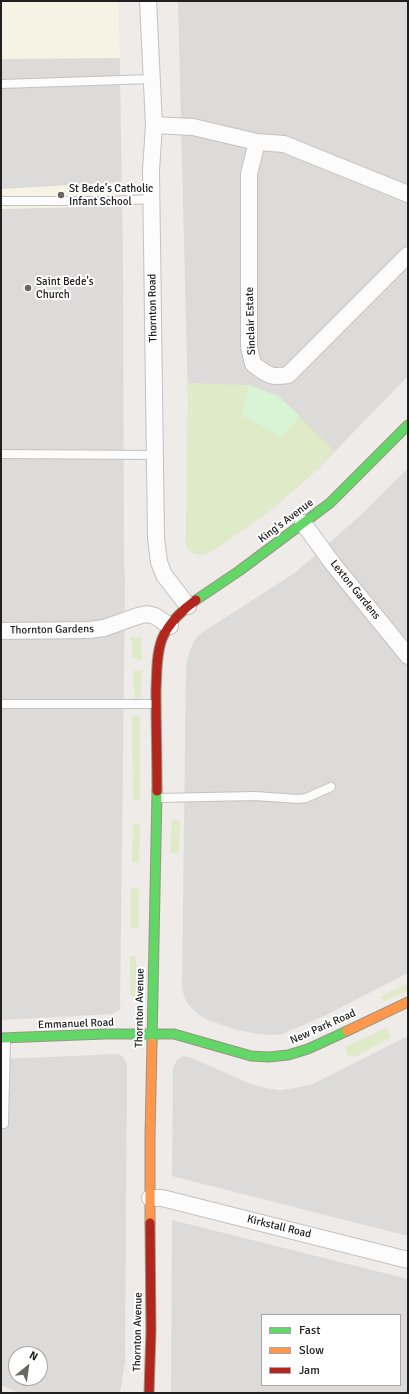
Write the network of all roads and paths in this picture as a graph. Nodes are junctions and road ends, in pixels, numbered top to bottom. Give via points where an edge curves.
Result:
1 (148, 1) edge
2 (152, 79) junction
3 (1, 84) edge
4 (154, 125) junction
5 (257, 142) junction
6 (408, 194) edge
7 (151, 199) junction
8 (1, 201) edge
9 (408, 255) edge
10 (408, 425) edge
11 (1, 454) edge
12 (155, 455) junction
13 (303, 523) junction
14 (188, 606) junction
15 (170, 626) junction
16 (1, 631) edge
17 (408, 656) edge
18 (1, 704) edge
19 (156, 704) junction
20 (331, 787) dead end
21 (157, 798) junction
22 (408, 1002) edge
23 (152, 1033) junction
24 (3, 1038) edge
25 (4, 1124) dead end
26 (150, 1198) junction
27 (408, 1260) edge
28 (149, 1393) edge

1 - 2 street, Thornton Road
2 - 3 lane
2 - 4 street, Thornton Road
4 - 5 street via 193,127
4 - 7 street, Thornton Road
5 - 6 street via 284,144
5 - 9 street, Sinclair Estate via 249,174 249,347 253,364 265,373 276,377 288,375
7 - 8 lane
7 - 12 street, Thornton Road
10 - 13 main road, King's Avenue via 330,503
11 - 12 lane
12 - 14 street, Thornton Road via 156,538 160,562 164,575
13 - 14 main road, King's Avenue
13 - 17 street, Lexton Gardens
14 - 15 main road, King's Avenue
15 - 16 street, Thornton Gardens via 147,614 90,630
15 - 19 main road, Thornton Avenue via 159,648
18 - 19 lane
19 - 21 main road, Thornton Avenue
20 - 21 lane via 298,799 255,796
21 - 23 main road, Thornton Avenue
22 - 23 main road, New Park Road via 308,1049 288,1055 251,1056 174,1034
23 - 24 main road, Emmanuel Road
23 - 26 main road, Thornton Avenue
24 - 25 lane
26 - 27 street, Kirkstall Road via 162,1198
26 - 28 main road, Thornton Avenue

